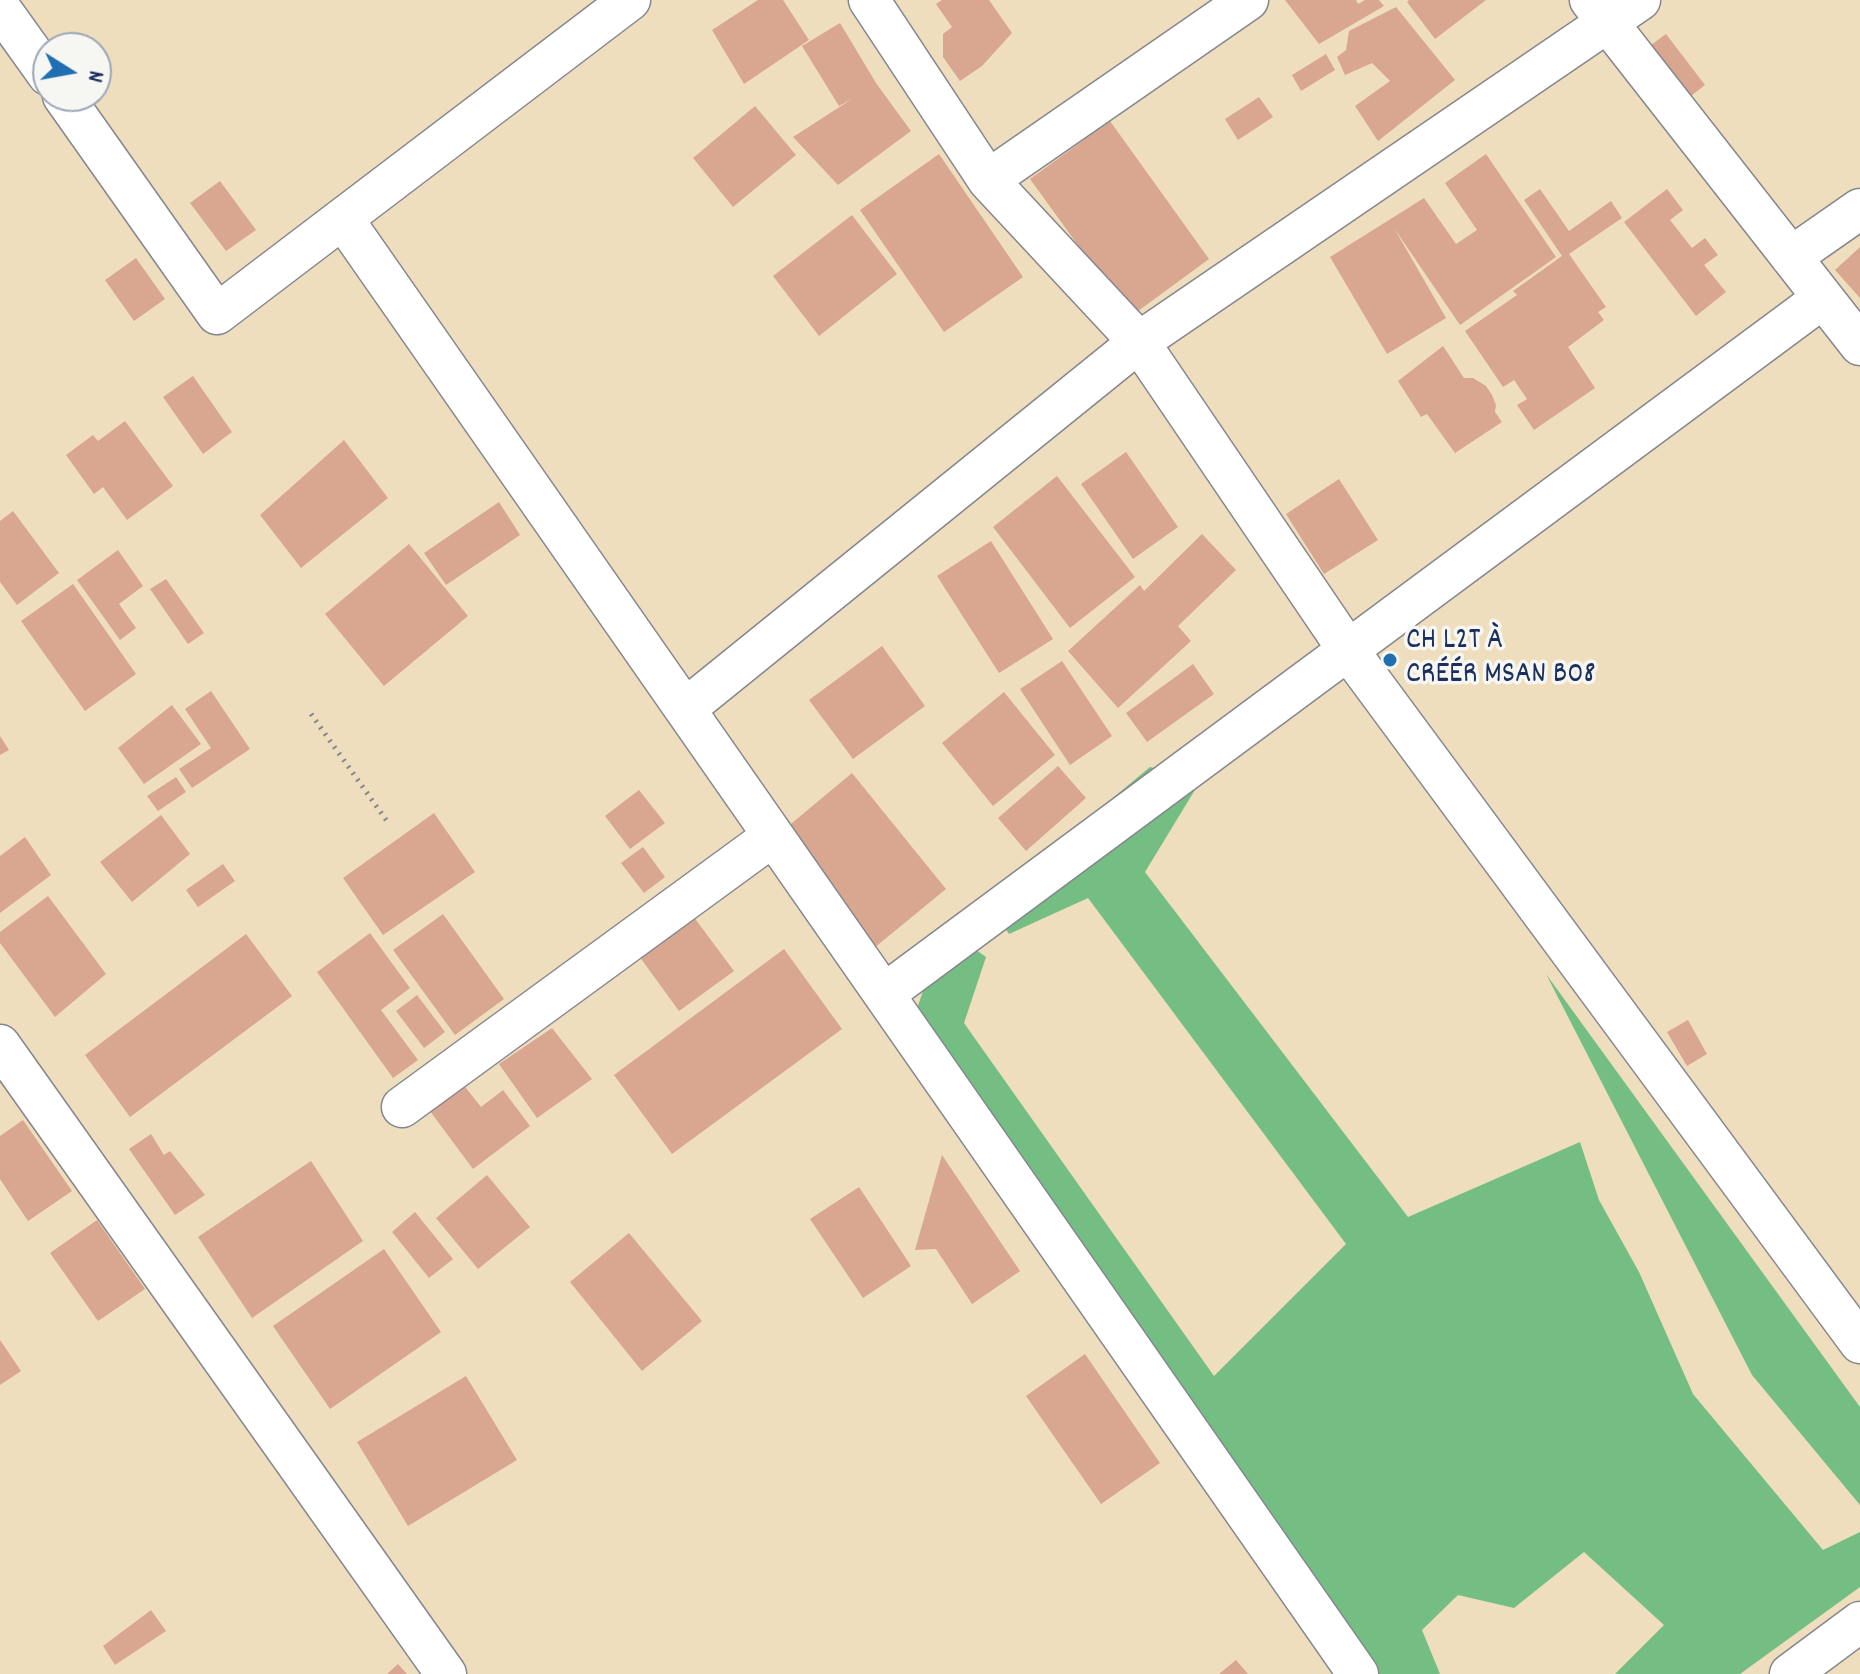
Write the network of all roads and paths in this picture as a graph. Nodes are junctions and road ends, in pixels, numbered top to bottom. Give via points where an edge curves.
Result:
1 (630, 0) edge
2 (1248, 0) edge
3 (1640, 0) edge
4 (873, 2) edge
5 (0, 8) edge
6 (1599, 12) edge
7 (32, 53) edge
8 (74, 112) edge
9 (988, 180) junction
10 (1860, 209) edge
11 (343, 219) junction
12 (1791, 257) junction
13 (1823, 298) junction
14 (1139, 342) junction
15 (1860, 345) edge
16 (1348, 650) junction
17 (685, 709) junction
18 (311, 714) dead end
19 (389, 824) dead end
20 (773, 836) junction
21 (884, 994) junction
22 (0, 1045) edge
23 (402, 1107) dead end
24 (1860, 1343) edge
25 (1860, 1622) edge
26 (446, 1674) edge
27 (1358, 1674) edge
28 (1790, 1674) edge

1 - 11 street
2 - 9 street
3 - 6 street
4 - 9 street
5 - 7 street
6 - 12 street
6 - 14 street
8 - 11 street via 217,314
9 - 14 street
10 - 12 street
11 - 17 street
12 - 13 street
13 - 15 street
13 - 16 street
14 - 16 street
14 - 17 street
16 - 21 street
16 - 24 street
17 - 20 street
18 - 19 path
20 - 21 street
20 - 23 street
21 - 27 street
22 - 26 street
25 - 28 street

